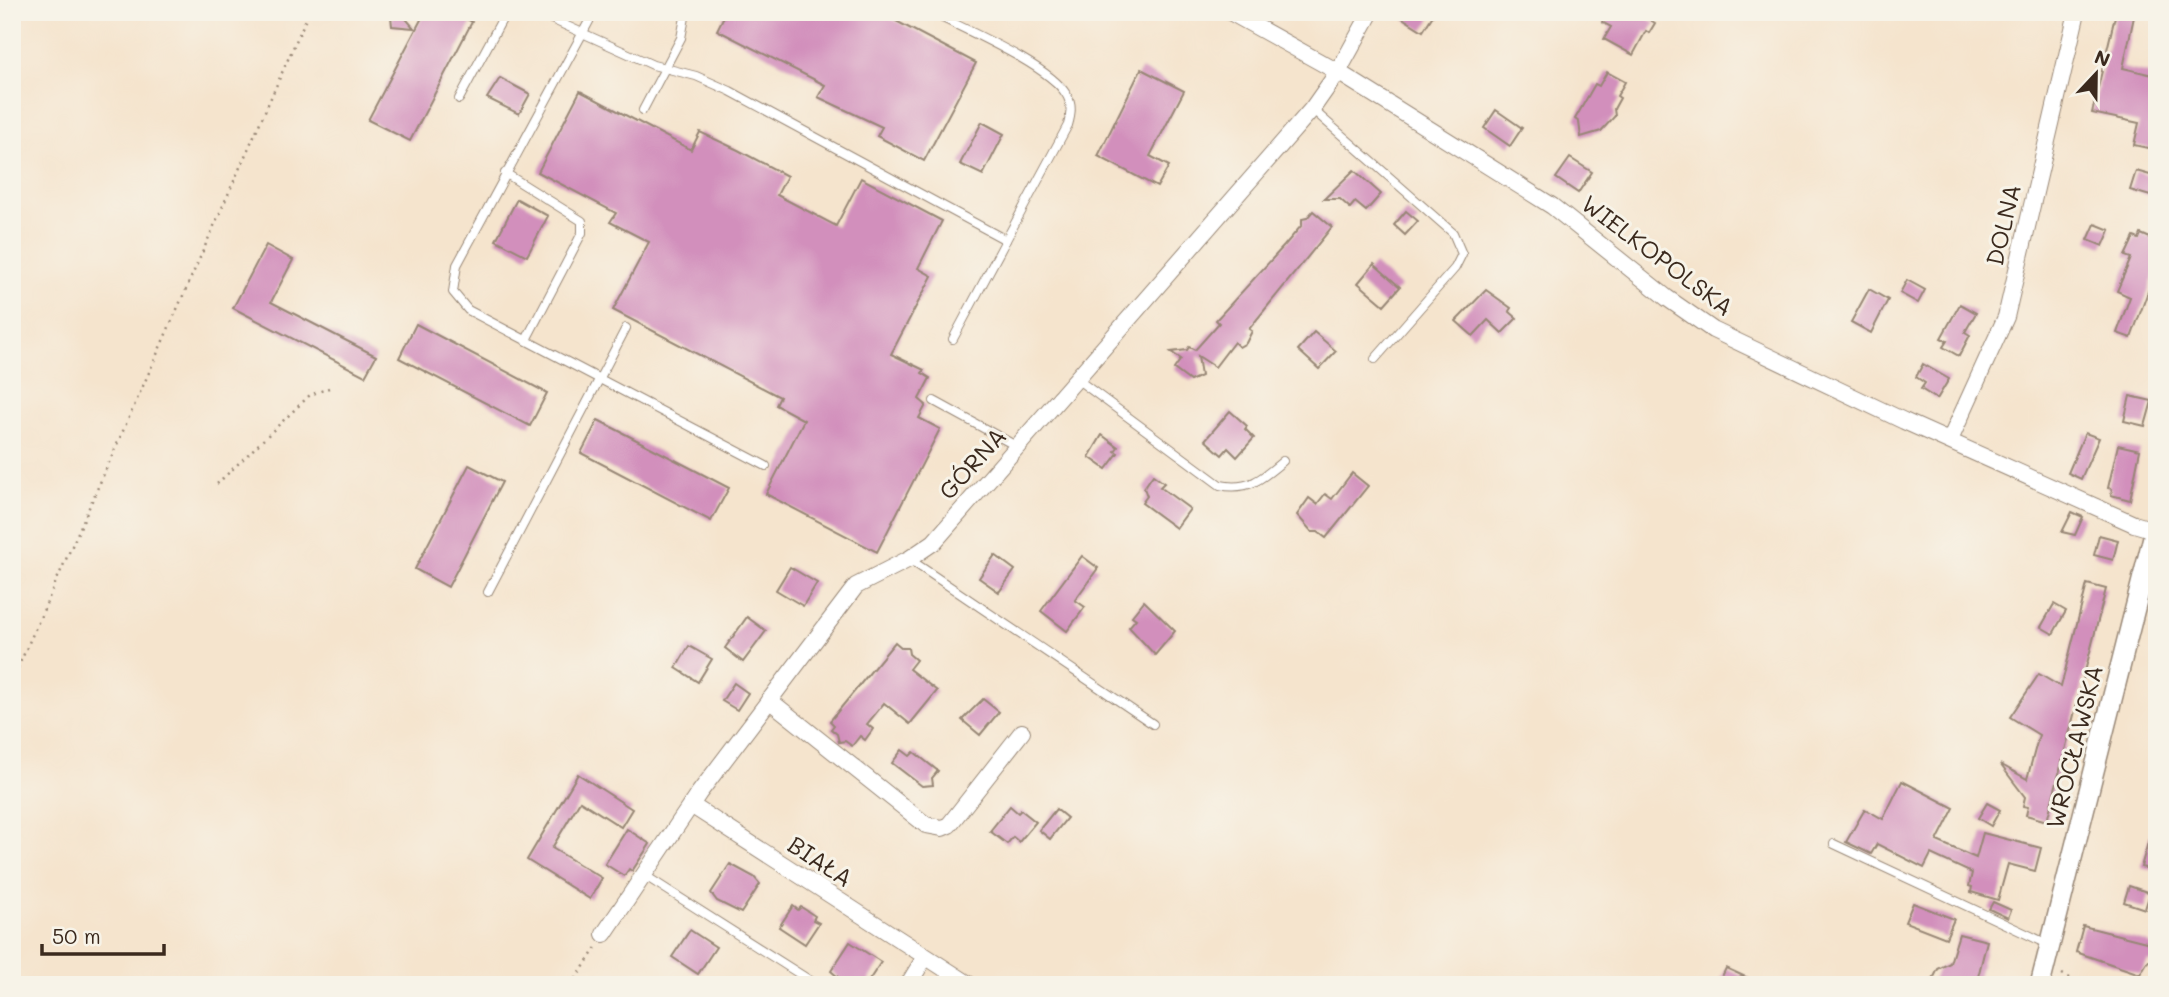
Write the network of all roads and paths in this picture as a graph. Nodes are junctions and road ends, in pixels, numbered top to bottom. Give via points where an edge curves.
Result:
1 (309, 12) edge
2 (506, 12) edge
3 (536, 12) edge
4 (594, 12) edge
5 (686, 12) edge
6 (930, 12) edge
7 (1230, 12) edge
8 (1371, 12) edge
9 (2077, 12) edge
10 (581, 35) junction
11 (666, 68) junction
12 (1338, 72) junction
13 (460, 99) dead end
14 (643, 110) dead end
15 (1312, 110) junction
16 (505, 173) junction
17 (1006, 240) junction
18 (626, 328) dead end
19 (953, 339) dead end
20 (526, 340) junction
21 (1375, 359) dead end
22 (600, 378) junction
23 (1078, 380) junction
24 (329, 388) dead end
25 (934, 401) dead end
26 (1950, 440) junction
27 (1018, 447) junction
28 (1283, 461) dead end
29 (766, 466) dead end
30 (217, 484) dead end
31 (2156, 526) edge
32 (909, 559) junction
33 (488, 592) dead end
34 (12, 681) edge
35 (769, 700) junction
36 (1153, 724) dead end
37 (1022, 732) dead end
38 (691, 805) junction
39 (1834, 845) dead end
40 (644, 875) junction
41 (604, 934) joint
42 (2050, 945) junction
43 (925, 957) junction
44 (572, 985) edge
45 (817, 985) edge
46 (908, 985) edge
47 (970, 985) edge
48 (2040, 985) edge

1 - 34 path
2 - 13 lane
3 - 10 lane
4 - 10 lane
5 - 11 lane via 681,38
6 - 17 lane via 1044,71 1067,94 1071,105 1068,125
7 - 12 street, WIELKOPOLSKA
8 - 12 street, GÓRNA
9 - 26 street, DOLNA via 2006,317
10 - 11 lane
10 - 16 lane
11 - 14 lane
11 - 17 lane via 730,91
12 - 15 street, GÓRNA
12 - 26 street, WIELKOPOLSKA via 1552,206 1690,317
15 - 21 lane via 1453,233 1462,254 1455,268
15 - 23 street, GÓRNA
16 - 20 lane via 457,265 453,292 468,310
16 - 20 lane via 582,221 582,233
17 - 19 lane
18 - 22 lane
20 - 22 lane
22 - 29 lane
22 - 33 lane
23 - 27 street, GÓRNA
23 - 28 lane via 1220,485 1251,486
24 - 30 path via 310,395
25 - 27 lane
26 - 31 street, WIELKOPOLSKA via 2134,524
27 - 32 street, GÓRNA via 934,542
31 - 42 street, WROCŁAWSKA
32 - 35 street, GÓRNA via 856,586
32 - 36 lane
35 - 37 street via 934,828 949,825
35 - 38 street, GÓRNA
38 - 40 street, GÓRNA
38 - 43 street, BIAŁA
39 - 42 lane
40 - 41 street, GÓRNA
40 - 45 lane
41 - 44 path
42 - 48 street, WROCŁAWSKA
43 - 46 street
43 - 47 street, BIAŁA

